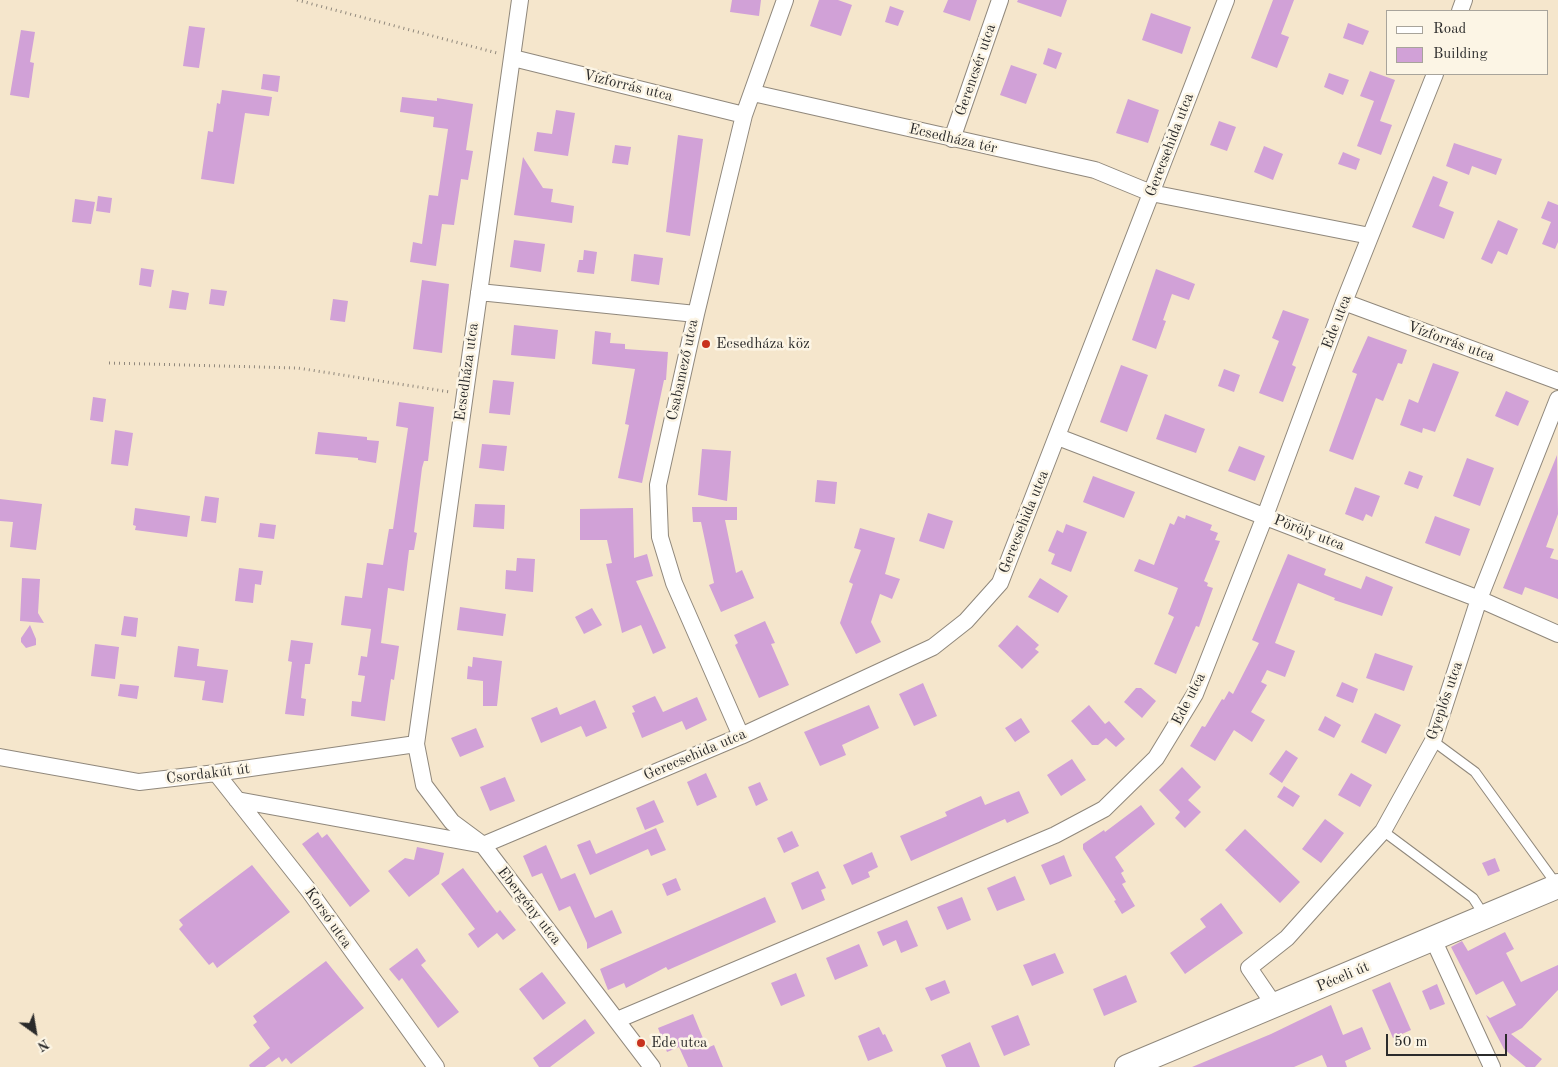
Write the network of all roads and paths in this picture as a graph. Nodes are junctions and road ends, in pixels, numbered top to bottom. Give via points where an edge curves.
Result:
1 (297, 0) edge
2 (520, 0) edge
3 (786, 0) edge
4 (1000, 0) edge
5 (1226, 0) edge
6 (513, 58) junction
7 (1435, 75) edge
8 (753, 92) junction
9 (744, 115) junction
10 (952, 139) junction
11 (1150, 193) junction
12 (1370, 236) junction
13 (479, 292) junction
14 (1344, 302) junction
15 (696, 314) junction
16 (109, 364) dead end
17 (1558, 381) edge
18 (463, 394) junction
19 (1558, 399) edge
20 (1058, 437) junction
21 (1265, 516) junction
22 (1479, 599) junction
23 (1558, 634) edge
24 (741, 736) junction
25 (1433, 741) junction
26 (416, 744) junction
27 (0, 757) edge
28 (216, 773) junction
29 (237, 800) junction
30 (1383, 831) junction
31 (483, 845) junction
32 (1558, 886) edge
33 (1485, 917) junction
34 (1433, 939) junction
35 (1274, 1006) junction
36 (617, 1020) junction
37 (436, 1067) edge
38 (652, 1067) edge
39 (1127, 1067) edge
40 (1492, 1067) edge

1 - 6 path
2 - 6 street, Ecsedháza utca
3 - 8 street, Csabamező utca
4 - 10 street, Gerencsér utca
5 - 11 street, Gerecsehida utca
6 - 9 street, Vízforrás utca
6 - 13 street, Ecsedháza utca
7 - 12 street, Ede utca
8 - 9 street, Csabamező utca
8 - 10 street, Ecsedháza tér
9 - 15 street, Csabamező utca
10 - 11 street, Ecsedháza tér via 1095,170
11 - 12 street
11 - 20 street, Gerecsehida utca
12 - 14 street, Ede utca
13 - 15 street
13 - 18 street, Ecsedháza utca
14 - 17 street, Vízforrás utca
14 - 21 street, Ede utca
15 - 24 street, Csabamező utca via 658,485 660,537 674,583
16 - 18 path via 298,368
18 - 26 street, Ecsedháza utca
19 - 22 street, Gyeplős utca
20 - 21 street, Pöröly utca
20 - 24 street, Gerecsehida utca via 1000,583 966,621 933,647
21 - 22 street, Pöröly utca
21 - 36 street, Ede utca via 1195,694 1156,758 1104,809 1055,835
22 - 23 street, Pöröly utca
22 - 25 street, Gyeplős utca
24 - 31 street, Gerecsehida utca
25 - 30 street, Gyeplős utca
25 - 32 lane via 1475,772
26 - 28 street, Csordakút út
26 - 31 street, Ebergény utca via 424,785 452,822
27 - 28 street, Csordakút út via 139,782
28 - 29 street, Korsó utca
29 - 31 street
29 - 37 street, Korsó utca via 310,892
30 - 33 lane via 1473,898
30 - 35 street, Gyeplős utca via 1287,938 1249,968
31 - 36 street, Ebergény utca
32 - 33 main road, Péceli út
33 - 34 main road, Péceli út
34 - 35 main road, Péceli út
34 - 40 street
35 - 39 main road, Péceli út
36 - 38 street, Ebergény utca

